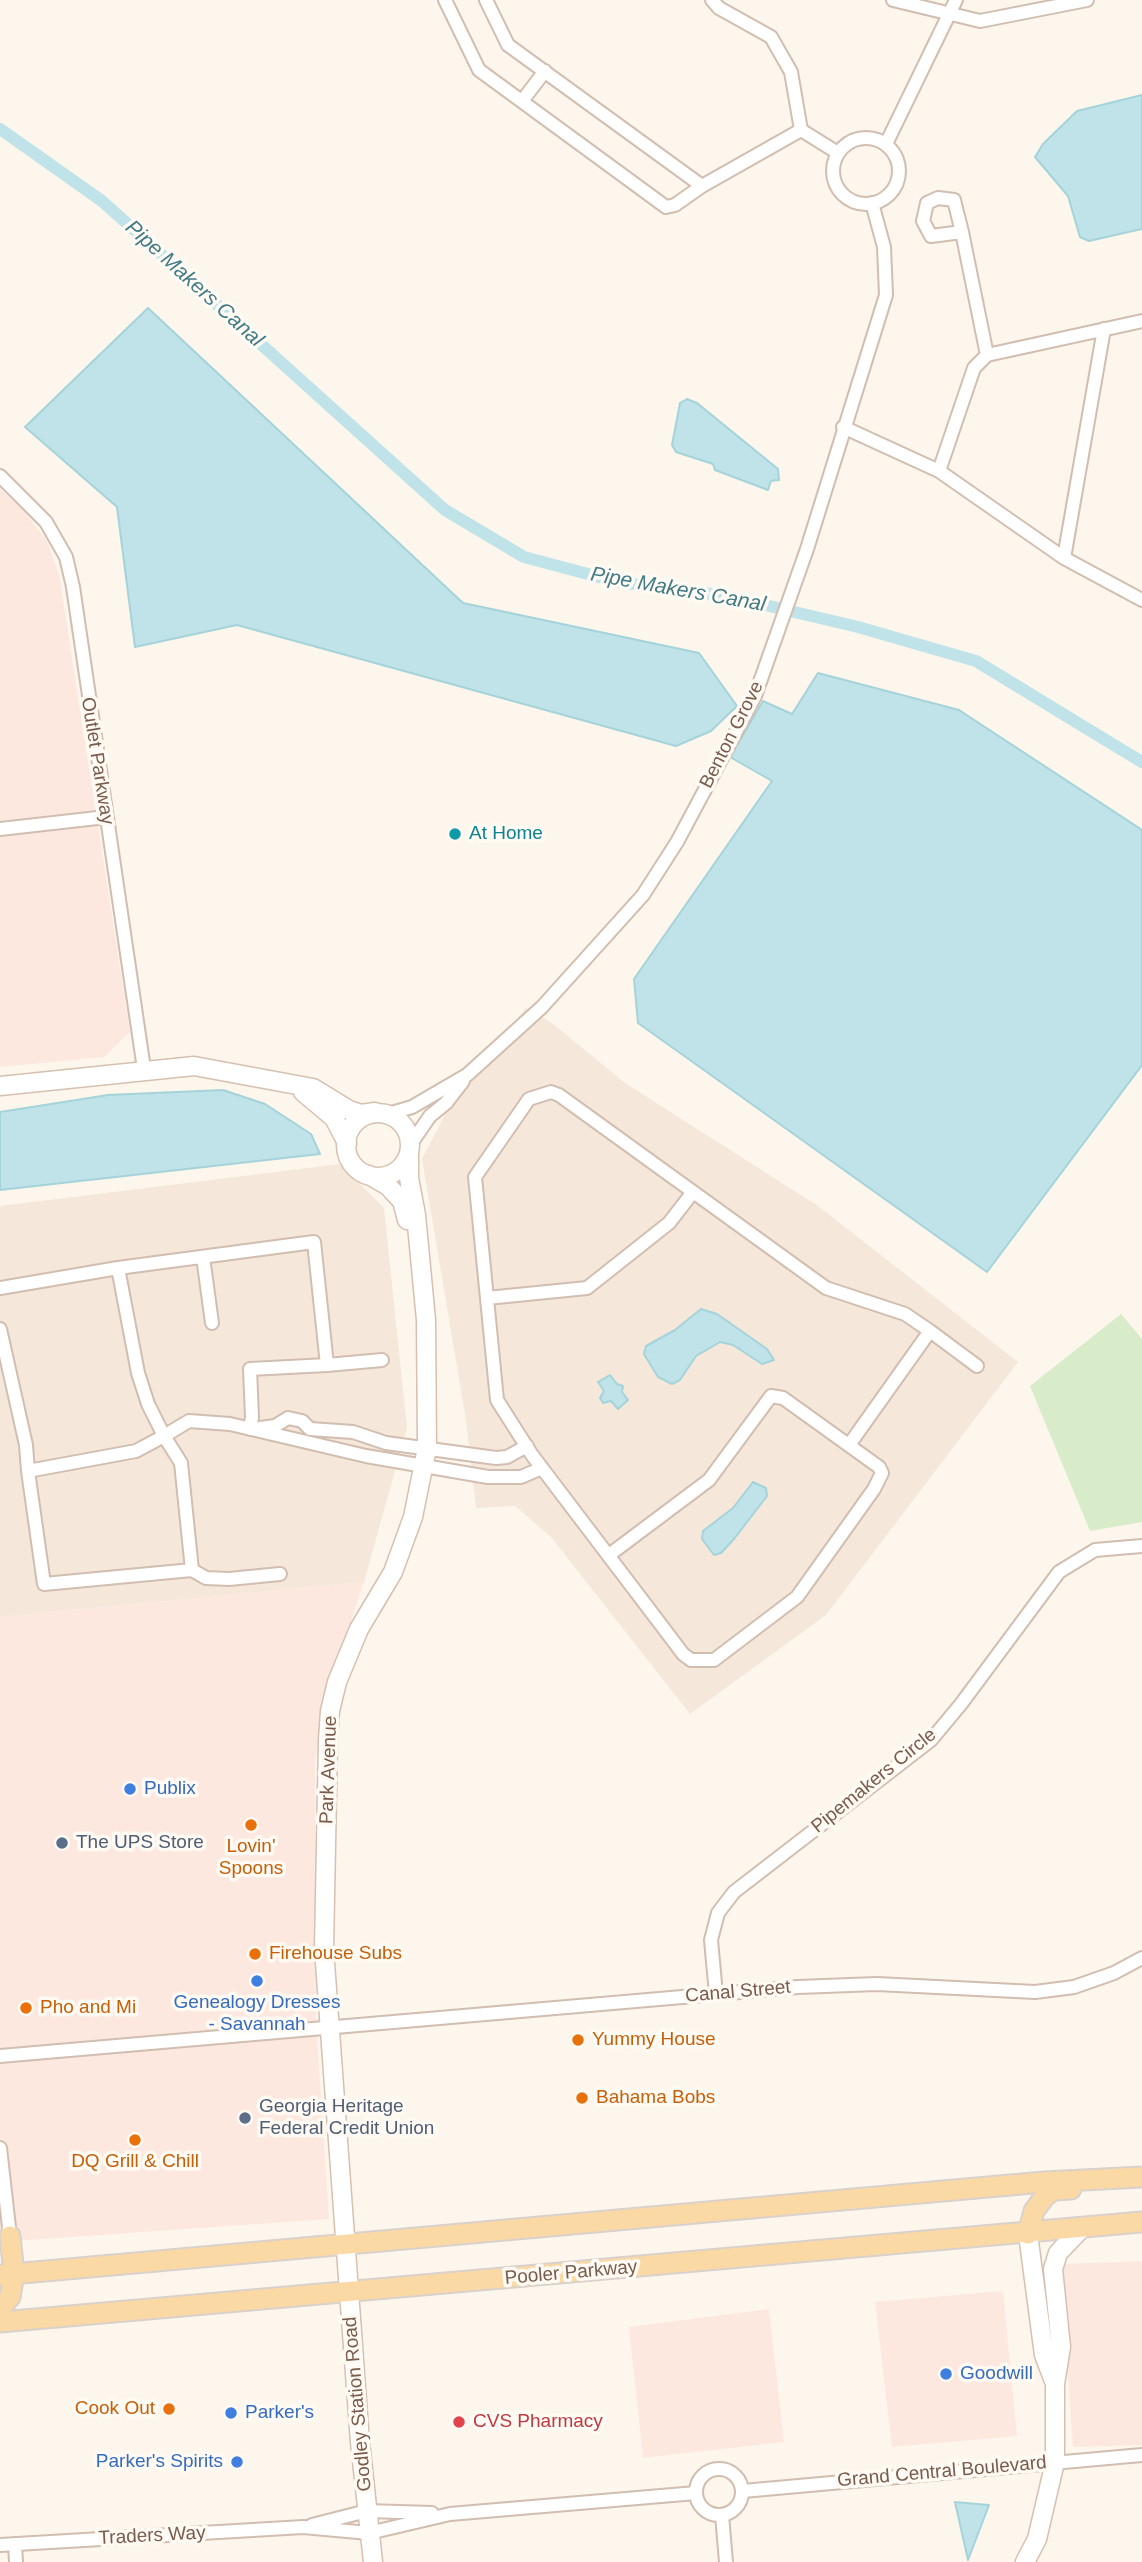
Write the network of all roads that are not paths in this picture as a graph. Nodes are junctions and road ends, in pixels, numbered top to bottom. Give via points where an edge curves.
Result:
1 (444, 0) edge
2 (486, 0) edge
3 (712, 0) edge
4 (893, 0) edge
5 (956, 0) edge
6 (1087, 0) edge
7 (949, 13) junction
8 (545, 71) junction
9 (522, 101) junction
10 (802, 130) junction
11 (886, 144) junction
12 (838, 153) junction
13 (702, 186) junction
14 (872, 203) junction
15 (962, 232) dead end
16 (1142, 321) edge
17 (1104, 329) junction
18 (987, 355) junction
19 (843, 427) junction
20 (939, 471) junction
21 (0, 476) edge
22 (1064, 558) junction
23 (1142, 600) edge
24 (106, 817) junction
25 (0, 829) edge
26 (144, 1069) junction
27 (467, 1075) junction
28 (0, 1086) edge
29 (298, 1087) junction
30 (382, 1113) junction
31 (347, 1143) junction
32 (410, 1150) junction
33 (369, 1175) junction
34 (693, 1192) junction
35 (416, 1231) junction
36 (204, 1257) junction
37 (118, 1268) junction
38 (0, 1288) edge
39 (487, 1298) junction
40 (212, 1323) dead end
41 (930, 1331) junction
42 (0, 1332) edge
43 (382, 1360) dead end
44 (327, 1365) junction
45 (977, 1366) dead end
46 (252, 1429) junction
47 (164, 1436) junction
48 (849, 1445) junction
49 (527, 1447) junction
50 (427, 1448) junction
51 (425, 1467) junction
52 (542, 1468) junction
53 (28, 1471) junction
54 (1142, 1546) edge
55 (608, 1555) junction
56 (192, 1570) junction
57 (280, 1574) dead end
58 (1142, 1958) edge
59 (716, 1994) junction
60 (330, 2027) junction
61 (0, 2056) edge
62 (0, 2148) edge
63 (1142, 2177) edge
64 (1142, 2185) edge
65 (1142, 2222) edge
66 (1081, 2229) junction
67 (1028, 2234) junction
68 (5, 2244) edge
69 (347, 2245) junction
70 (64, 2270) junction
71 (7, 2274) edge
72 (349, 2293) junction
73 (0, 2309) edge
74 (0, 2322) edge
75 (1055, 2384) junction
76 (1142, 2455) edge
77 (1055, 2462) junction
78 (743, 2491) junction
79 (696, 2493) junction
80 (367, 2511) junction
81 (450, 2514) junction
82 (722, 2515) junction
83 (303, 2527) junction
84 (369, 2533) junction
85 (15, 2544) junction
86 (0, 2545) edge
87 (16, 2562) edge
88 (373, 2562) edge
89 (726, 2562) edge
90 (1025, 2562) edge

1 - 9 street via 479,70
2 - 8 street via 508,46
3 - 10 street via 771,37 790,72
4 - 7 street
5 - 7 street
6 - 7 street via 980,21
7 - 11 street
8 - 9 street
8 - 13 street
9 - 13 street via 667,206
10 - 12 street
10 - 13 street
11 - 12 street via 865,138 845,145
11 - 14 street via 899,173 891,192
12 - 14 street via 833,174 836,184 851,200
14 - 19 street, Benton Grove via 884,247 886,295
15 - 18 street
16 - 17 street
17 - 18 street
17 - 22 street
18 - 20 street via 974,368
19 - 20 street
19 - 27 street, Benton Grove via 797,579 755,696 677,842 643,895 541,1007
20 - 22 street
21 - 24 street, Outlet Parkway via 46,522 66,557
22 - 23 street
24 - 25 street
24 - 26 street, Outlet Parkway
26 - 28 street
26 - 29 street via 214,1068
27 - 30 street, Benton Grove via 412,1107
27 - 32 street, Benton Grove via 430,1116
29 - 30 street via 313,1088 361,1114
29 - 31 street via 334,1118
30 - 31 street via 354,1124
30 - 32 street via 399,1120 407,1130
31 - 33 street via 350,1160
32 - 33 street via 394,1173
32 - 35 street, Park Avenue
33 - 35 street, Park Avenue via 402,1201
34 - 39 street via 669,1223 587,1288
34 - 39 street via 559,1095 529,1099 475,1177
34 - 41 street via 826,1288 905,1314
35 - 50 street, Park Avenue via 426,1320
36 - 37 street
36 - 40 street
36 - 44 street via 314,1242
37 - 38 street
37 - 47 street via 138,1373
39 - 49 street via 497,1400
41 - 45 street
41 - 48 street
42 - 53 street
43 - 44 street
44 - 46 street via 250,1369
46 - 47 street via 189,1421
46 - 50 street via 275,1426 288,1418 302,1421 310,1429 353,1432 386,1443
46 - 51 street
47 - 53 street via 136,1451
47 - 56 street via 181,1463
48 - 55 street via 783,1398 771,1396 709,1480
48 - 55 street via 879,1467 882,1473 874,1489 797,1597 714,1660 691,1660 683,1654
49 - 50 street via 496,1458
49 - 52 street
50 - 51 street, Park Avenue
51 - 52 street via 506,1479
51 - 60 street, Park Avenue via 393,1572 359,1629 330,1711 324,1949
52 - 55 street
53 - 56 street via 44,1584
54 - 59 street, Pipemakers Circle via 1095,1550 1059,1572 931,1740 724,1902 714,1926
56 - 57 street via 229,1579
58 - 59 street, Canal Street via 1074,1987 1035,1992 877,1984
59 - 60 street, Canal Street
60 - 61 street, Canal Street
60 - 69 street, Park Avenue
62 - 68 street
63 - 69 main road
64 - 67 main road via 1054,2190 1034,2211
65 - 66 main road, Pooler Parkway
66 - 67 main road, Pooler Parkway
66 - 75 street via 1058,2253 1053,2269 1061,2347
67 - 72 main road, Pooler Parkway
67 - 75 street via 1044,2355
68 - 70 main road via 43,2266
68 - 71 main road
69 - 70 main road
69 - 72 street, Godley Station Road
70 - 71 main road
71 - 73 main road via 10,2297
72 - 74 main road, Pooler Parkway
72 - 80 street, Godley Station Road
75 - 77 street
76 - 77 street, Grand Central Boulevard
77 - 78 street, Grand Central Boulevard
77 - 90 street via 1037,2539
78 - 79 street via 732,2472 717,2469 699,2480
78 - 82 street via 739,2504
79 - 81 street
79 - 82 street via 702,2507
80 - 81 street
80 - 83 street, Traders Way
80 - 84 street, Godley Station Road
81 - 84 street
82 - 89 street
83 - 84 street, Traders Way
83 - 85 street, Traders Way
84 - 88 street, Godley Station Road
85 - 86 street, Traders Way
85 - 87 street

